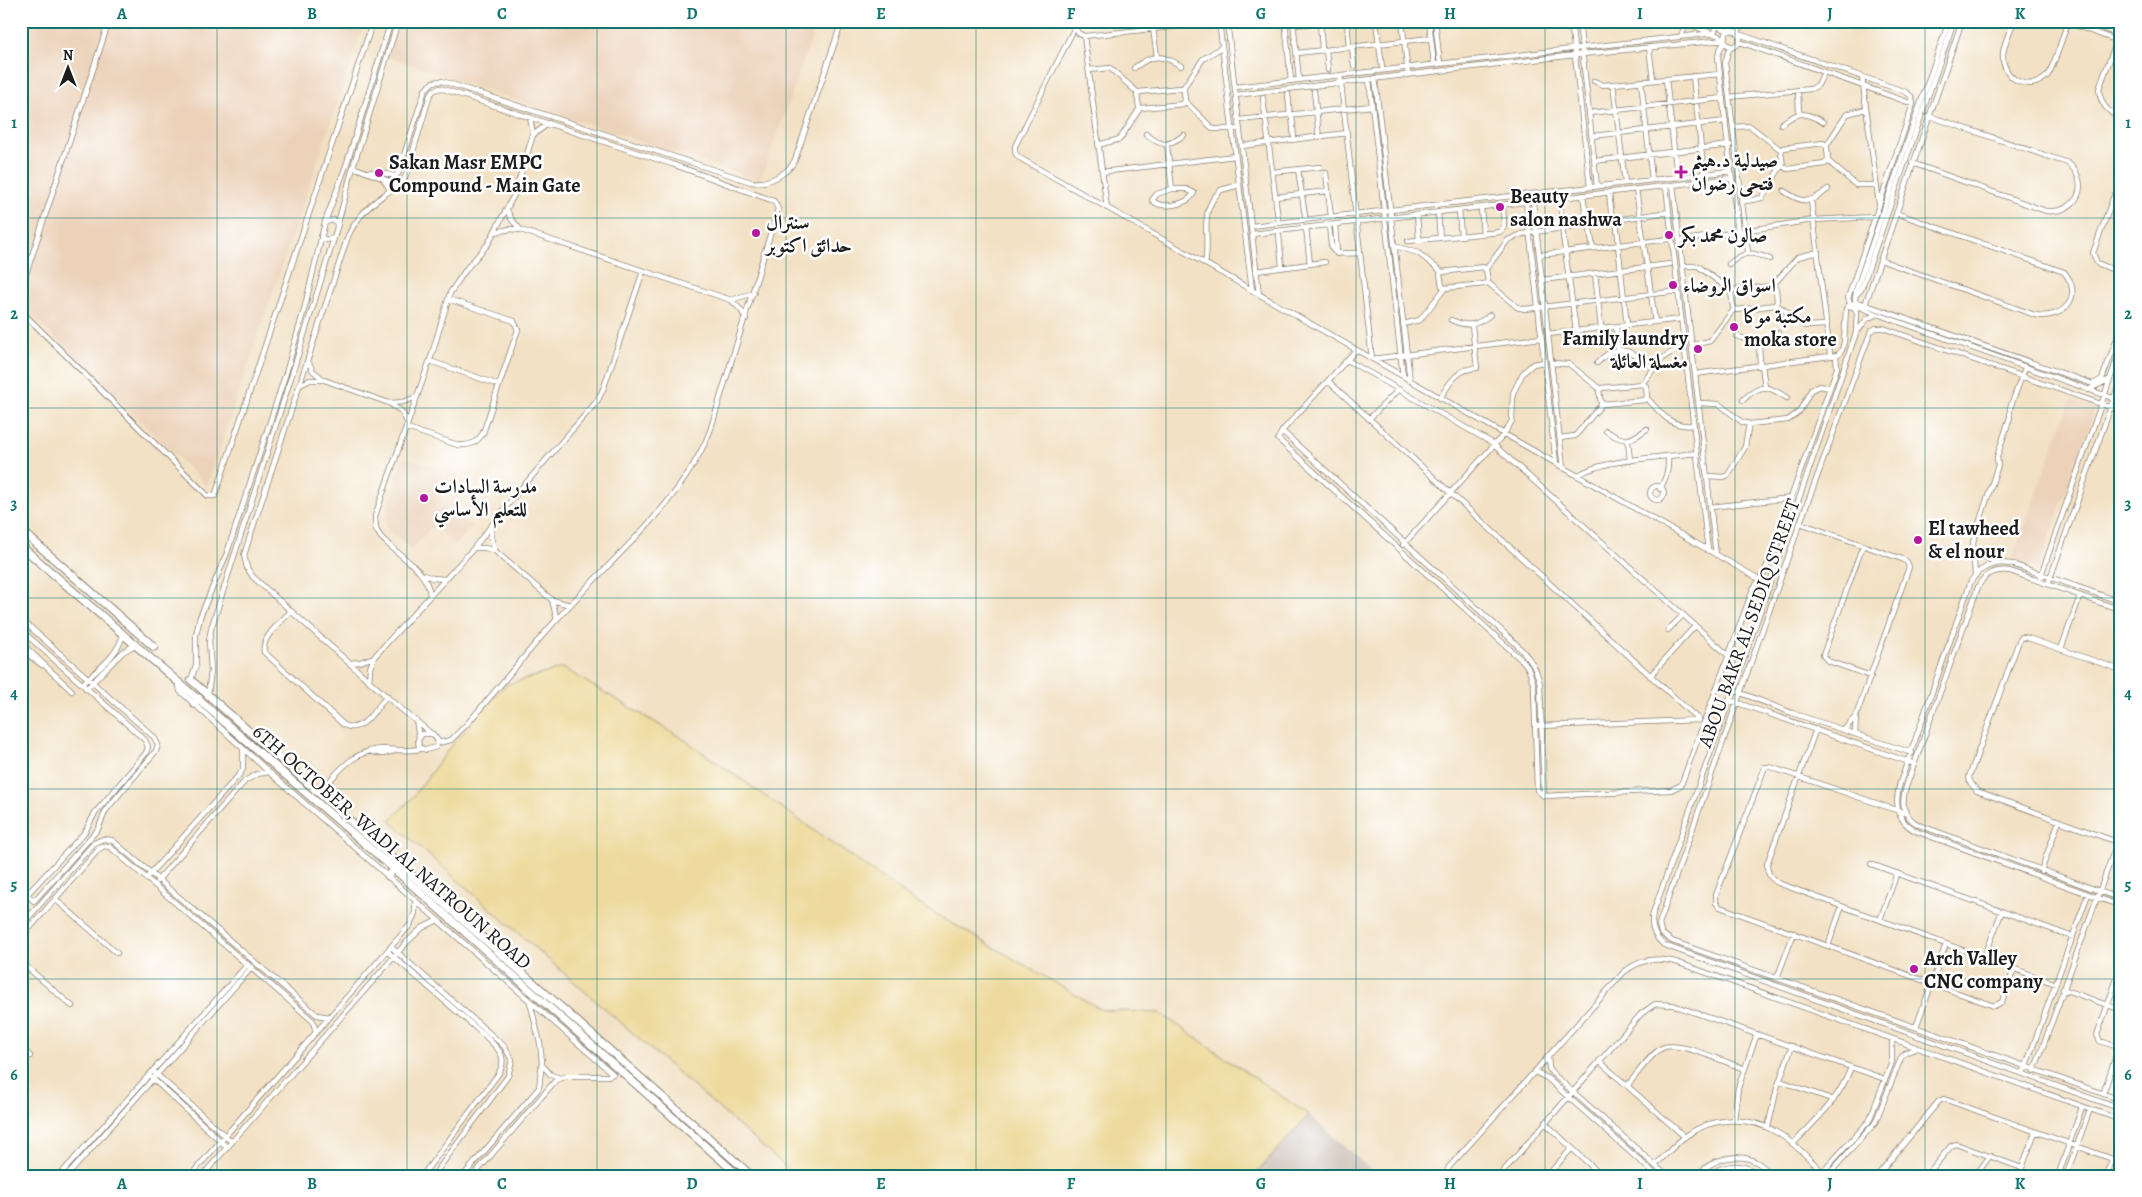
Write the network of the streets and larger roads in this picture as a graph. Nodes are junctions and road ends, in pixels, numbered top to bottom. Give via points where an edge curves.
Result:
1 (109, 21) edge
2 (373, 21) edge
3 (391, 21) edge
4 (398, 21) edge
5 (842, 21) edge
6 (1078, 21) edge
7 (1152, 21) edge
8 (1228, 21) edge
9 (1285, 21) edge
10 (1337, 21) edge
11 (1347, 21) edge
12 (1376, 21) edge
13 (1402, 21) edge
14 (1429, 21) edge
15 (1435, 21) edge
16 (1572, 21) edge
17 (1579, 21) edge
18 (1681, 21) edge
19 (1705, 21) edge
20 (1733, 21) edge
21 (1742, 21) edge
22 (1949, 21) edge
23 (1954, 21) edge
24 (1962, 21) edge
25 (2014, 21) edge
26 (2083, 21) edge
27 (2097, 21) edge
28 (1219, 22) edge
29 (1320, 22) edge
30 (2066, 22) edge
31 (1293, 23) edge
32 (1717, 25) junction
33 (1075, 27) junction
34 (1153, 29) junction
35 (2121, 30) edge
36 (1729, 31) junction
37 (1714, 33) junction
38 (1739, 34) junction
39 (2121, 35) edge
40 (1084, 36) junction
41 (1681, 36) junction
42 (1431, 38) junction
43 (1724, 40) junction
44 (1404, 41) junction
45 (1711, 41) junction
46 (2119, 41) edge
47 (1630, 42) junction
48 (1740, 42) junction
49 (1379, 44) junction
50 (1222, 47) junction
51 (1350, 47) junction
52 (1649, 47) junction
53 (1733, 47) junction
54 (1575, 48) junction
55 (1582, 48) junction
56 (1632, 48) junction
57 (1324, 50) junction
58 (1719, 51) junction
59 (1297, 54) junction
60 (1575, 54) junction
61 (1582, 54) junction
62 (1157, 57) junction
63 (1500, 57) junction
64 (1718, 58) junction
65 (1725, 58) junction
66 (1501, 63) junction
67 (1434, 64) junction
68 (1440, 64) junction
69 (1181, 66) dead end
70 (1354, 66) dead end
71 (1382, 67) dead end
72 (1134, 68) dead end
73 (1407, 68) junction
74 (1089, 70) junction
75 (1328, 70) dead end
76 (1824, 72) junction
77 (1408, 74) junction
78 (1720, 74) junction
79 (1340, 75) junction
80 (1693, 76) junction
81 (1862, 77) junction
82 (1375, 78) junction
83 (1369, 79) junction
84 (1666, 79) junction
85 (1299, 80) junction
86 (1653, 80) junction
87 (1291, 81) junction
88 (1594, 81) dead end
89 (1641, 81) junction
90 (1341, 82) junction
91 (1614, 84) junction
92 (1258, 85) junction
93 (1235, 87) junction
94 (1863, 87) junction
95 (1182, 88) junction
96 (1798, 90) junction
97 (1314, 91) dead end
98 (1259, 92) junction
99 (1138, 93) junction
100 (1288, 94) dead end
101 (1236, 95) junction
102 (1929, 97) junction
103 (1263, 98) dead end
104 (1723, 98) junction
105 (1729, 98) junction
106 (1935, 99) junction
107 (1185, 101) junction
108 (1696, 101) junction
109 (1668, 104) junction
110 (1913, 104) junction
111 (1372, 106) junction
112 (1644, 107) junction
113 (1140, 108) junction
114 (1344, 109) junction
115 (1866, 109) junction
116 (1616, 110) junction
117 (1316, 112) junction
118 (1800, 113) junction
119 (1291, 115) junction
120 (1589, 115) junction
121 (1929, 116) junction
122 (530, 117) junction
123 (1265, 117) junction
124 (2121, 117) edge
125 (1583, 118) junction
126 (1239, 120) junction
127 (1726, 121) junction
128 (1823, 122) dead end
129 (549, 123) junction
130 (1698, 124) junction
131 (1780, 124) dead end
132 (1671, 127) junction
133 (1733, 127) junction
134 (1232, 129) junction
135 (1240, 129) junction
136 (1646, 130) junction
137 (1347, 133) junction
138 (1619, 133) junction
139 (1146, 134) dead end
140 (533, 135) junction
141 (1184, 136) dead end
142 (1592, 136) junction
143 (1319, 137) junction
144 (1294, 140) junction
145 (1268, 143) junction
146 (1098, 144) junction
147 (1167, 144) junction
148 (1735, 145) junction
149 (1242, 146) junction
150 (1728, 146) junction
151 (1826, 146) junction
152 (1701, 149) junction
153 (1781, 150) junction
154 (1674, 152) junction
155 (1649, 154) junction
156 (1235, 156) junction
157 (1622, 158) junction
158 (1594, 161) junction
159 (1828, 161) junction
160 (1170, 164) junction
161 (1782, 164) junction
162 (1912, 164) junction
163 (1902, 165) junction
164 (353, 167) junction
165 (1320, 167) dead end
166 (1298, 169) junction
167 (1731, 171) junction
168 (368, 172) junction
169 (1102, 172) junction
170 (1272, 172) junction
171 (1326, 173) dead end
172 (1704, 174) junction
173 (1677, 177) junction
174 (1732, 178) junction
175 (383, 179) junction
176 (1652, 180) junction
177 (1625, 183) junction
178 (400, 184) junction
179 (1239, 185) junction
180 (1673, 185) junction
181 (1876, 185) junction
182 (1597, 186) junction
183 (1666, 186) junction
184 (1590, 187) junction
185 (1172, 189) junction
186 (1636, 189) junction
187 (1828, 189) dead end
188 (392, 191) junction
189 (1328, 191) junction
190 (1784, 191) dead end
191 (2121, 191) edge
192 (1552, 192) junction
193 (1609, 192) junction
194 (1302, 194) junction
195 (1582, 195) junction
196 (1275, 197) junction
197 (1560, 198) junction
198 (1553, 199) junction
199 (1811, 200) junction
200 (1469, 201) junction
201 (1533, 201) junction
202 (1526, 202) junction
203 (1742, 202) junction
204 (1503, 205) junction
205 (1879, 206) junction
206 (1481, 207) junction
207 (1107, 208) junction
208 (1242, 208) junction
209 (1249, 208) junction
210 (1470, 209) junction
211 (507, 210) junction
212 (1390, 210) junction
213 (1459, 210) junction
214 (1384, 211) junction
215 (1438, 212) junction
216 (1669, 212) junction
217 (1896, 213) junction
218 (1356, 214) junction
219 (1417, 215) junction
220 (1305, 216) dead end
221 (1640, 216) junction
222 (1331, 217) junction
223 (1875, 217) junction
224 (1391, 218) junction
225 (1278, 219) dead end
226 (1385, 219) junction
227 (1614, 220) junction
228 (1813, 220) junction
229 (325, 222) junction
230 (1357, 222) junction
231 (1588, 224) junction
232 (338, 225) junction
233 (1332, 225) junction
234 (1251, 226) junction
235 (1306, 228) junction
236 (1562, 228) junction
237 (521, 230) junction
238 (1882, 230) junction
239 (1745, 231) junction
240 (495, 232) junction
241 (1537, 232) junction
242 (1738, 232) junction
243 (1529, 233) junction
244 (1888, 233) junction
245 (1252, 234) junction
246 (1483, 234) junction
247 (321, 236) junction
248 (1279, 236) dead end
249 (1461, 236) junction
250 (334, 238) junction
251 (1440, 238) junction
252 (1668, 239) dead end
253 (1408, 240) dead end
254 (1419, 240) junction
255 (1680, 241) junction
256 (1644, 242) junction
257 (1619, 245) junction
258 (1395, 246) junction
259 (1593, 248) junction
260 (1565, 252) junction
261 (1748, 252) junction
262 (1818, 252) junction
263 (1360, 253) junction
264 (1539, 255) junction
265 (1770, 259) dead end
266 (1880, 260) junction
267 (1325, 262) dead end
268 (1205, 264) junction
269 (1310, 264) junction
270 (1670, 264) dead end
271 (1729, 264) dead end
272 (1682, 266) junction
273 (1647, 267) junction
274 (1282, 268) junction
275 (1486, 269) junction
276 (1621, 270) junction
277 (643, 271) junction
278 (1256, 271) junction
279 (1442, 272) junction
280 (2121, 272) edge
281 (1595, 273) junction
282 (1568, 276) junction
283 (1684, 276) junction
284 (1676, 277) junction
285 (1542, 280) junction
286 (1487, 282) junction
287 (1772, 286) junction
288 (1445, 288) junction
289 (21, 289) edge
290 (1543, 289) junction
291 (1252, 290) junction
292 (1536, 290) junction
293 (1678, 291) junction
294 (1731, 291) junction
295 (1400, 292) junction
296 (754, 293) junction
297 (1259, 294) junction
298 (1394, 294) junction
299 (1651, 294) junction
300 (1857, 294) junction
301 (1624, 297) junction
302 (448, 299) junction
303 (730, 300) junction
304 (1598, 300) junction
305 (1572, 303) junction
306 (1776, 304) junction
307 (1865, 305) junction
308 (1545, 306) junction
309 (1538, 308) junction
310 (1734, 309) junction
311 (21, 311) edge
312 (1876, 314) junction
313 (1490, 315) dead end
314 (746, 319) junction
315 (1681, 319) junction
316 (1451, 320) dead end
317 (1655, 322) junction
318 (1404, 324) junction
319 (1628, 325) junction
320 (1827, 325) junction
321 (1472, 326) junction
322 (1616, 326) junction
323 (1601, 328) junction
324 (2121, 328) edge
325 (1576, 331) junction
326 (1925, 332) junction
327 (1778, 333) dead end
328 (1856, 333) junction
329 (1548, 334) junction
330 (1737, 336) dead end
331 (1541, 338) junction
332 (1759, 341) junction
333 (1922, 341) junction
334 (1692, 345) junction
335 (1474, 346) junction
336 (2121, 348) edge
337 (1618, 349) junction
338 (1685, 349) junction
339 (1356, 350) junction
340 (1401, 355) junction
341 (1407, 355) junction
342 (1833, 355) junction
343 (1372, 359) junction
344 (307, 360) junction
345 (1348, 360) junction
346 (1641, 360) dead end
347 (430, 361) junction
348 (1544, 362) junction
349 (1551, 363) junction
350 (1597, 363) dead end
351 (1761, 366) junction
352 (2025, 368) junction
353 (1695, 374) junction
354 (1403, 376) junction
355 (2022, 376) junction
356 (324, 380) junction
357 (1410, 380) junction
358 (2109, 380) junction
359 (2120, 380) edge
360 (1328, 382) junction
361 (1642, 384) junction
362 (499, 385) junction
363 (299, 386) junction
364 (1765, 387) junction
365 (1600, 388) junction
366 (1830, 388) junction
367 (1399, 389) junction
368 (2121, 389) edge
369 (2088, 390) junction
370 (2104, 395) junction
371 (417, 397) junction
372 (1440, 398) junction
373 (1647, 398) junction
374 (1788, 398) dead end
375 (2113, 398) junction
376 (1743, 400) dead end
377 (2121, 401) edge
378 (389, 403) junction
379 (1698, 403) junction
380 (1602, 404) junction
381 (2101, 404) junction
382 (2110, 407) junction
383 (2121, 411) edge
384 (2097, 413) junction
385 (2107, 416) junction
386 (1700, 418) junction
387 (1369, 419) junction
388 (1693, 419) junction
389 (1749, 424) junction
390 (1694, 425) junction
391 (407, 426) junction
392 (1558, 426) junction
393 (1552, 427) junction
394 (1647, 429) dead end
395 (1282, 431) junction
396 (1606, 431) dead end
397 (1504, 434) junction
398 (1560, 438) junction
399 (1628, 440) junction
400 (1494, 444) junction
401 (1697, 453) junction
402 (2083, 456) junction
403 (1668, 457) junction
404 (2092, 458) junction
405 (1630, 462) junction
406 (1556, 464) junction
407 (1563, 468) junction
408 (1577, 476) junction
409 (1707, 476) junction
410 (1805, 482) junction
411 (1814, 485) junction
412 (1660, 489) dead end
413 (1450, 493) junction
414 (1791, 498) junction
415 (1711, 507) junction
416 (1800, 523) junction
417 (493, 524) junction
418 (2058, 525) junction
419 (2067, 528) junction
420 (21, 530) edge
421 (1404, 544) junction
422 (1863, 545) junction
423 (21, 546) edge
424 (473, 548) junction
425 (1399, 550) junction
426 (495, 551) junction
427 (1708, 551) junction
428 (1972, 554) junction
429 (1716, 555) junction
430 (1779, 556) junction
431 (1788, 559) junction
432 (1996, 563) junction
433 (2012, 564) junction
434 (2010, 571) junction
435 (2036, 572) junction
436 (422, 574) junction
437 (2042, 574) junction
438 (1975, 576) junction
439 (2051, 577) junction
440 (445, 579) junction
441 (1758, 579) junction
442 (2058, 579) junction
443 (2037, 580) junction
444 (2048, 584) junction
445 (1969, 586) junction
446 (2055, 587) junction
447 (1977, 590) junction
448 (430, 595) junction
449 (2080, 596) junction
450 (552, 600) junction
451 (2121, 602) edge
452 (570, 605) junction
453 (2121, 610) edge
454 (291, 611) junction
455 (1683, 615) junction
456 (21, 619) edge
457 (557, 620) junction
458 (1695, 626) junction
459 (21, 630) edge
460 (1668, 630) dead end
461 (123, 634) junction
462 (1951, 636) junction
463 (1960, 639) junction
464 (21, 643) edge
465 (136, 645) junction
466 (154, 647) dead end
467 (21, 649) edge
468 (2061, 649) junction
469 (1729, 656) junction
470 (374, 657) junction
471 (349, 663) junction
472 (45, 666) junction
473 (2121, 670) edge
474 (1650, 676) junction
475 (1871, 676) junction
476 (88, 678) junction
477 (191, 680) joint
478 (369, 680) junction
479 (93, 682) junction
480 (82, 684) junction
481 (1933, 688) junction
482 (86, 689) junction
483 (1733, 690) junction
484 (72, 691) dead end
485 (1941, 691) junction
486 (1741, 693) junction
487 (208, 694) junction
488 (387, 696) junction
489 (1729, 700) junction
490 (196, 701) junction
491 (1738, 702) junction
492 (1926, 707) junction
493 (1934, 710) junction
494 (1792, 713) junction
495 (1856, 716) junction
496 (416, 720) junction
497 (1699, 720) junction
498 (1705, 720) junction
499 (1789, 720) junction
500 (1542, 726) junction
501 (1535, 727) junction
502 (1816, 729) junction
503 (1844, 730) junction
504 (432, 734) junction
505 (1858, 734) junction
506 (419, 738) junction
507 (438, 743) junction
508 (1857, 743) junction
509 (148, 747) junction
510 (158, 747) junction
511 (267, 747) junction
512 (243, 749) junction
513 (420, 749) junction
514 (1911, 753) junction
515 (262, 754) junction
516 (1918, 756) junction
517 (1908, 762) junction
518 (1915, 764) junction
519 (269, 772) junction
520 (1798, 776) junction
521 (233, 782) junction
522 (1700, 782) junction
523 (1707, 785) junction
524 (239, 787) junction
525 (319, 793) junction
526 (1544, 796) junction
527 (1898, 811) junction
528 (1689, 812) junction
529 (1905, 813) junction
530 (1697, 815) junction
531 (2059, 821) junction
532 (2121, 832) edge
533 (186, 834) junction
534 (193, 840) junction
535 (2117, 842) junction
536 (1972, 845) junction
537 (1969, 852) junction
538 (399, 863) junction
539 (1871, 864) dead end
540 (394, 869) junction
541 (2041, 871) junction
542 (151, 873) junction
543 (1897, 874) junction
544 (388, 876) junction
545 (2039, 877) junction
546 (147, 878) junction
547 (1666, 878) junction
548 (159, 879) junction
549 (40, 880) junction
550 (1673, 880) junction
551 (154, 884) junction
552 (47, 886) junction
553 (2090, 888) junction
554 (21, 889) edge
555 (2099, 892) junction
556 (27, 894) junction
557 (2088, 895) junction
558 (2096, 898) junction
559 (55, 899) junction
560 (2121, 899) edge
561 (415, 900) junction
562 (21, 901) edge
563 (1842, 906) junction
564 (2121, 906) edge
565 (2002, 912) junction
566 (438, 920) junction
567 (1880, 920) junction
568 (21, 926) edge
569 (1653, 931) junction
570 (1661, 931) junction
571 (1794, 934) junction
572 (400, 936) junction
573 (2073, 937) junction
574 (21, 938) edge
575 (407, 942) junction
576 (1946, 944) junction
577 (2070, 945) junction
578 (1828, 946) junction
579 (391, 947) junction
580 (2078, 948) junction
581 (387, 951) junction
582 (117, 953) dead end
583 (396, 954) junction
584 (1984, 958) junction
585 (254, 961) junction
586 (21, 962) edge
587 (1738, 964) junction
588 (250, 966) junction
589 (2121, 967) edge
590 (2014, 969) junction
591 (1735, 971) junction
592 (1777, 978) junction
593 (1932, 983) junction
594 (2056, 984) junction
595 (2063, 989) junction
596 (1816, 991) junction
597 (1812, 999) junction
598 (530, 1000) junction
599 (2107, 1005) junction
600 (72, 1006) dead end
601 (2121, 1010) edge
602 (2046, 1013) junction
603 (330, 1016) junction
604 (2054, 1016) junction
605 (1902, 1022) junction
606 (1916, 1027) junction
607 (1900, 1029) junction
608 (316, 1033) junction
609 (1757, 1034) junction
610 (1892, 1039) junction
611 (1961, 1044) junction
612 (1792, 1046) junction
613 (21, 1048) edge
614 (1917, 1048) junction
615 (2120, 1048) edge
616 (1959, 1050) junction
617 (30, 1056) dead end
618 (1548, 1057) junction
619 (1599, 1061) junction
620 (542, 1064) junction
621 (1851, 1067) junction
622 (2026, 1067) junction
623 (1744, 1069) junction
624 (2034, 1070) junction
625 (1535, 1072) junction
626 (155, 1073) junction
627 (2023, 1074) junction
628 (2032, 1077) junction
629 (151, 1078) junction
630 (560, 1078) junction
631 (1885, 1078) junction
632 (1780, 1081) junction
633 (1627, 1086) junction
634 (1573, 1092) junction
635 (534, 1094) junction
636 (2103, 1094) junction
637 (1568, 1097) junction
638 (539, 1099) junction
639 (1834, 1100) junction
640 (2119, 1100) edge
641 (525, 1105) junction
642 (2114, 1106) junction
643 (2082, 1107) junction
644 (2090, 1109) junction
645 (2121, 1109) edge
646 (530, 1110) junction
647 (1734, 1120) junction
648 (2121, 1120) edge
649 (509, 1123) junction
650 (1545, 1123) junction
651 (1768, 1127) junction
652 (515, 1128) junction
653 (503, 1130) junction
654 (2035, 1132) junction
655 (509, 1135) junction
656 (225, 1136) junction
657 (1684, 1137) junction
658 (220, 1141) junction
659 (232, 1142) junction
660 (1793, 1144) junction
661 (2069, 1144) junction
662 (2076, 1146) junction
663 (227, 1147) junction
664 (1572, 1148) junction
665 (1990, 1156) junction
666 (2112, 1159) junction
667 (2121, 1162) edge
668 (1655, 1165) junction
669 (2022, 1168) junction
670 (1821, 1174) edge
671 (476, 1175) edge
672 (1598, 1175) edge
673 (59, 1176) edge
674 (67, 1176) edge
675 (190, 1176) edge
676 (202, 1176) edge
677 (422, 1176) edge
678 (433, 1176) edge
679 (463, 1176) edge
680 (739, 1176) edge
681 (752, 1176) edge
682 (1445, 1176) edge
683 (1499, 1176) edge
684 (1547, 1176) edge
685 (1657, 1176) edge
686 (1667, 1176) edge
687 (1697, 1176) edge
688 (1707, 1176) edge
689 (1760, 1176) edge
690 (1773, 1176) edge
691 (1827, 1176) edge
692 (1877, 1176) edge
693 (1926, 1176) edge
694 (1975, 1176) edge
695 (2019, 1176) edge
696 (2058, 1176) edge
697 (2066, 1176) edge
698 (2107, 1176) edge

1 - 289 street
2 - 311 street via 215,496 208,496
3 - 229 street
4 - 164 street
5 - 168 street via 795,160 787,171 764,182 751,182 442,80 425,90 398,174
6 - 33 street
7 - 34 street
8 - 28 street
8 - 93 street
9 - 87 street
10 - 29 street
11 - 51 street
12 - 49 street
13 - 44 street
14 - 42 street
15 - 68 street
16 - 54 street
17 - 55 street
18 - 37 street
18 - 41 street via 1684,28
19 - 32 street
20 - 36 street
21 - 38 street
22 - 163 street
23 - 102 street
24 - 106 street
25 - 30 street via 2003,50 2004,64 2013,79 2026,84 2048,75
26 - 39 street
27 - 35 street
28 - 34 street
28 - 50 street
29 - 31 street
29 - 57 street
30 - 46 street
31 - 59 street
32 - 36 street
32 - 37 street
33 - 40 street
33 - 207 street via 1015,146 1015,152 1018,157
34 - 40 street
34 - 62 street
36 - 38 street
36 - 43 street
37 - 41 street
37 - 43 street
38 - 48 street
38 - 81 street
40 - 74 street
41 - 47 street
42 - 44 street
42 - 67 street
43 - 45 street
43 - 53 street
43 - 58 street
44 - 49 street
44 - 73 street
45 - 52 street
45 - 58 street via 1716,43
46 - 124 street via 2099,96 2106,108
47 - 55 street
47 - 56 street
48 - 53 street
48 - 76 street
49 - 51 street
49 - 71 street
50 - 95 street via 1202,60
50 - 134 street
51 - 57 street
51 - 70 street
52 - 56 street
52 - 86 street
53 - 65 street
54 - 55 street
54 - 60 street
54 - 63 street
55 - 61 street
56 - 61 street
57 - 59 street
57 - 75 street
58 - 64 street
59 - 85 street
60 - 61 street
60 - 66 street
60 - 125 street
61 - 120 street
62 - 69 street
62 - 72 street via 1148,58
63 - 66 street
63 - 68 street
64 - 65 street
64 - 78 street
65 - 105 street
66 - 77 street
67 - 68 street
67 - 73 street
73 - 77 street
73 - 79 street
74 - 99 street via 1110,68
74 - 146 street
76 - 94 street
76 - 96 street via 1815,88
77 - 82 street
78 - 80 street
78 - 104 street
79 - 85 street
79 - 90 street
80 - 84 street
80 - 108 street
81 - 94 street
81 - 110 street via 1906,92 1912,97
82 - 83 street
82 - 212 street
83 - 90 street
83 - 111 street
84 - 86 street
84 - 109 street
85 - 87 street
86 - 89 street
87 - 92 street
88 - 91 street
89 - 91 street
89 - 112 street
90 - 98 street
90 - 114 street
91 - 116 street
92 - 93 street
92 - 98 street
93 - 101 street
94 - 110 street
94 - 115 street
95 - 99 street
95 - 107 street
96 - 105 street
96 - 118 street
97 - 117 street
98 - 101 street
99 - 113 street
100 - 119 street
101 - 126 street
102 - 106 street
102 - 163 street
103 - 123 street
104 - 108 street
104 - 127 street
105 - 133 street
106 - 121 street
107 - 113 street
107 - 134 street via 1213,129
108 - 109 street
108 - 130 street
109 - 112 street
109 - 132 street
110 - 205 street
111 - 114 street
111 - 214 street
112 - 116 street
112 - 136 street
113 - 146 street via 1120,140
114 - 117 street
114 - 137 street
115 - 151 street via 1847,114
115 - 181 street
116 - 120 street
116 - 138 street
117 - 119 street
117 - 143 street
118 - 128 street via 1812,115
118 - 131 street
119 - 123 street
119 - 144 street
120 - 125 street
120 - 142 street
121 - 162 street
121 - 162 street via 2068,163 2078,175 2079,192 2076,200 2063,210 2046,211
122 - 129 street
122 - 140 street
122 - 178 street via 437,88 430,95 407,175
123 - 126 street
123 - 145 street
125 - 184 street
126 - 135 street
127 - 130 street
127 - 150 street
129 - 140 street
129 - 296 street via 776,202 778,211
130 - 132 street
130 - 152 street
132 - 136 street
132 - 154 street
133 - 148 street
133 - 153 street via 1750,126
134 - 135 street
134 - 156 street
135 - 149 street
136 - 138 street
136 - 155 street
137 - 143 street
137 - 218 street
138 - 142 street
138 - 157 street
139 - 147 street via 1156,142
140 - 211 street
141 - 147 street
142 - 158 street
143 - 144 street
144 - 145 street
145 - 149 street
145 - 170 street
146 - 169 street
147 - 160 street
148 - 150 street
148 - 203 street
149 - 209 street
150 - 152 street
150 - 167 street
151 - 153 street via 1821,143
151 - 159 street
152 - 154 street
152 - 172 street
153 - 161 street
154 - 155 street
154 - 173 street
155 - 157 street
155 - 176 street
156 - 160 street
156 - 179 street
157 - 158 street
157 - 177 street
158 - 182 street
159 - 161 street via 1788,169
159 - 181 street via 1856,184
160 - 169 street
160 - 185 street
161 - 203 street via 1762,198
162 - 217 street
163 - 238 street
163 - 300 street
164 - 168 street
164 - 232 street
165 - 166 street
166 - 170 street
166 - 194 street
167 - 172 street
167 - 174 street
168 - 175 street
169 - 207 street
170 - 196 street
171 - 189 street
172 - 173 street
173 - 176 street
174 - 180 street
174 - 242 street
175 - 178 street
175 - 188 street
176 - 177 street
177 - 182 street
178 - 188 street
179 - 208 street
179 - 268 street via 1221,190 1207,213
180 - 183 street
180 - 255 street
181 - 205 street
182 - 184 street
183 - 186 street
183 - 216 street
184 - 192 street
185 - 185 street via 1157,194 1152,200 1159,205 1174,205 1188,200 1194,193 1186,189
186 - 193 street
186 - 221 street
187 - 199 street
188 - 344 street via 366,210 351,230
189 - 194 street
189 - 222 street
190 - 199 street via 1796,199
191 - 280 street via 2113,198 2094,253 2097,263
192 - 198 street
192 - 200 street
193 - 195 street
193 - 227 street
194 - 196 street
194 - 220 street
195 - 197 street
195 - 231 street
196 - 225 street
197 - 198 street
197 - 236 street
198 - 201 street
199 - 228 street
200 - 210 street
200 - 212 street
201 - 202 street
201 - 241 street
202 - 204 street
202 - 243 street
203 - 239 street
204 - 206 street
204 - 246 street via 1503,229
205 - 223 street
206 - 210 street
206 - 246 street
207 - 268 street
208 - 209 street
208 - 291 street
209 - 234 street
210 - 213 street
211 - 237 street
211 - 240 street
212 - 214 street
212 - 224 street
213 - 215 street
213 - 249 street
214 - 218 street
214 - 226 street
215 - 219 street
215 - 251 street
216 - 221 street
216 - 284 street
217 - 244 street
217 - 266 street via 2064,272 2071,283 2072,296 2060,312 2041,316
218 - 222 street
218 - 230 street
219 - 224 street
219 - 254 street
221 - 227 street
221 - 256 street
222 - 234 street
223 - 228 street
223 - 312 street via 1848,300
224 - 226 street
224 - 258 street
226 - 230 street
226 - 298 street
227 - 231 street
227 - 257 street
228 - 239 street
228 - 262 street
229 - 232 street via 334,220
229 - 247 street
230 - 233 street
230 - 263 street
231 - 236 street
231 - 259 street
232 - 250 street
233 - 235 street
233 - 263 street via 1331,248 1338,254
234 - 245 street
235 - 245 street
235 - 269 street
236 - 241 street
236 - 260 street
237 - 240 street
237 - 277 street
238 - 244 street
238 - 300 street
239 - 242 street
239 - 261 street
240 - 302 street
241 - 243 street
241 - 264 street
242 - 255 street
243 - 275 street via 1508,240
243 - 292 street
244 - 266 street
245 - 278 street
246 - 249 street
247 - 250 street via 328,241
247 - 477 street via 286,373 227,553 200,618 196,635 196,664
248 - 274 street
249 - 251 street
250 - 487 street via 211,629
251 - 254 street
252 - 256 street
253 - 254 street
255 - 272 street
256 - 257 street
256 - 273 street
257 - 259 street
257 - 276 street
258 - 279 street via 1418,253
258 - 295 street
259 - 260 street
260 - 264 street
260 - 282 street
261 - 265 street
261 - 271 street
262 - 287 street via 1798,256
262 - 320 street
263 - 343 street
264 - 285 street
266 - 307 street
267 - 269 street
268 - 291 street
269 - 274 street
270 - 273 street
272 - 283 street
272 - 294 street via 1698,266
273 - 276 street
273 - 299 street
274 - 278 street
275 - 279 street
275 - 286 street
276 - 281 street
276 - 301 street
277 - 303 street
277 - 417 street via 598,400
278 - 297 street
279 - 288 street via 1442,286
281 - 282 street
281 - 304 street
282 - 285 street
282 - 305 street
283 - 284 street
283 - 334 street
284 - 293 street
285 - 290 street
286 - 288 street
286 - 309 street via 1517,308
287 - 294 street
287 - 306 street via 1776,289
288 - 318 street via 1420,320
290 - 292 street
290 - 308 street
291 - 297 street
292 - 309 street
293 - 299 street
293 - 315 street
294 - 310 street
295 - 298 street
295 - 318 street
296 - 303 street
296 - 314 street
297 - 339 street
298 - 340 street
299 - 301 street
299 - 317 street
300 - 307 street via 1855,301
301 - 304 street
301 - 319 street
302 - 347 street
302 - 362 street via 509,319 517,325
303 - 314 street
304 - 305 street
304 - 323 street
305 - 308 street
305 - 325 street
306 - 310 street
306 - 320 street via 1805,326
307 - 324 street via 2093,384 2102,378
308 - 309 street
308 - 329 street
309 - 331 street
310 - 334 street via 1710,341
312 - 326 street
312 - 328 street via 1867,319
313 - 321 street
314 - 452 street via 697,461 669,500
315 - 317 street
315 - 338 street
316 - 321 street
317 - 319 street
318 - 341 street
319 - 322 street
320 - 342 street
321 - 335 street
322 - 323 street
322 - 337 street
323 - 325 street
325 - 329 street
326 - 333 street
326 - 352 street
327 - 332 street
328 - 342 street via 1857,312 1848,306 1843,348
328 - 410 street
329 - 349 street
330 - 332 street
331 - 335 street
331 - 348 street
332 - 351 street
333 - 355 street
333 - 411 street, ABOU BAKR AL SEDIQ STREET via 1883,328 1876,328 1869,334
334 - 353 street
335 - 341 street
335 - 372 street via 1477,368 1456,374
336 - 358 street
337 - 346 street
337 - 350 street via 1606,353
338 - 361 street via 1671,350 1666,354
338 - 388 street
339 - 343 street
339 - 345 street
340 - 341 street
340 - 343 street
340 - 354 street
341 - 357 street
342 - 351 street
342 - 366 street via 1837,368
343 - 354 street
344 - 356 street via 313,371
344 - 363 street
345 - 360 street
345 - 367 street
347 - 362 street
347 - 371 street
348 - 393 street
348 - 397 street via 1533,364 1523,373 1512,393 1512,421
349 - 365 street via 1569,364
349 - 392 street
351 - 353 street
351 - 364 street
352 - 355 street
352 - 369 street
353 - 379 street
354 - 357 street
355 - 381 street
355 - 428 street via 2010,408 1997,457 1998,465 1975,534
356 - 363 street via 310,380
356 - 378 street
357 - 372 street
358 - 369 street
358 - 370 street
359 - 368 street
359 - 375 street
360 - 387 street
360 - 395 street
361 - 365 street
361 - 373 street via 1646,386
362 - 391 street via 483,433 473,444 458,444
363 - 454 street via 244,555 251,574
364 - 374 street
364 - 376 street via 1753,391
365 - 380 street
366 - 389 street via 1819,386 1811,390 1799,412 1788,420
366 - 414 street
367 - 387 street
367 - 400 street
369 - 370 street
370 - 375 street
370 - 381 street
371 - 378 street
371 - 391 street
372 - 397 street
373 - 380 street
373 - 390 street via 1674,424
375 - 377 street
375 - 382 street
378 - 391 street via 401,411
379 - 386 street
379 - 389 street via 1719,404 1736,419
380 - 398 street via 1575,436
381 - 382 street
381 - 384 street
382 - 383 street
382 - 385 street
384 - 385 street
384 - 402 street
385 - 404 street
386 - 388 street
386 - 409 street
387 - 413 street
388 - 390 street
389 - 409 street via 1745,447 1728,475
390 - 401 street
391 - 436 street via 376,512 375,524 383,540
392 - 393 street
392 - 398 street
393 - 406 street
394 - 399 street
395 - 421 street
395 - 425 street via 1279,441
396 - 399 street
397 - 400 street
397 - 406 street
398 - 407 street
399 - 405 street
400 - 413 street
400 - 455 street
401 - 403 street
401 - 427 street
402 - 404 street
402 - 418 street
403 - 405 street
403 - 412 street via 1669,468
404 - 419 street
405 - 408 street via 1593,467
406 - 407 street
407 - 408 street
408 - 427 street
409 - 415 street
410 - 411 street
410 - 430 street
411 - 416 street, ABOU BAKR AL SEDIQ STREET
413 - 421 street
413 - 474 street
414 - 415 street
414 - 441 street via 1764,574
415 - 429 street
416 - 422 street
416 - 431 street, ABOU BAKR AL SEDIQ STREET
417 - 424 street
417 - 426 street via 491,537
418 - 419 street
418 - 437 street
419 - 439 street
420 - 466 street
421 - 425 street
421 - 500 street via 1512,640 1533,663 1540,684
422 - 475 street via 1902,559 1909,567
422 - 475 street via 1823,655 1828,661
423 - 461 street, 6TH OCTOBER, WADI AL NATROUN ROAD
424 - 426 street
424 - 440 street
425 - 501 street via 1525,663 1534,686
426 - 450 street
427 - 429 street
428 - 432 street
428 - 438 street
429 - 441 street
430 - 431 street
430 - 483 street
431 - 486 street, ABOU BAKR AL SEDIQ STREET
432 - 433 street
432 - 438 street
433 - 434 street
433 - 435 street
434 - 443 street
434 - 447 street via 1988,575
435 - 437 street
435 - 443 street
436 - 440 street
436 - 448 street
437 - 439 street
437 - 443 street
438 - 445 street
439 - 442 street
439 - 444 street
440 - 448 street
441 - 469 street
442 - 446 street
442 - 451 street
443 - 444 street
444 - 446 street
445 - 447 street
445 - 462 street
446 - 449 street
447 - 463 street
448 - 470 street
449 - 453 street
449 - 468 street
450 - 452 street
450 - 457 street
452 - 457 street
454 - 471 street
454 - 488 street via 266,639 264,652 344,726 361,726
455 - 458 street
455 - 460 street
456 - 476 street
457 - 507 street via 454,738
458 - 469 street
458 - 474 street
459 - 480 street
461 - 465 street, 6TH OCTOBER, WADI AL NATROUN ROAD
461 - 476 street via 119,647
462 - 463 street
462 - 481 street
463 - 485 street
464 - 472 street
465 - 479 street via 122,652
465 - 490 street, 6TH OCTOBER, WADI AL NATROUN ROAD via 180,682
467 - 472 street
468 - 473 street
468 - 531 street via 2028,638 2020,639 1970,777 1977,791
469 - 498 street
470 - 471 street
470 - 478 street
471 - 478 street
472 - 484 street
474 - 497 street
475 - 495 street
476 - 479 street
476 - 480 street
477 - 487 street, 6TH OCTOBER, WADI AL NATROUN ROAD
478 - 488 street
479 - 482 street
479 - 510 street via 154,737
480 - 482 street
481 - 485 street
481 - 492 street
482 - 509 street via 145,740
483 - 486 street
483 - 489 street
485 - 493 street
486 - 491 street, ABOU BAKR AL SEDIQ STREET
486 - 494 street
487 - 511 street, 6TH OCTOBER, WADI AL NATROUN ROAD
488 - 496 street
489 - 491 street
489 - 522 street
490 - 512 street
490 - 515 street, 6TH OCTOBER, WADI AL NATROUN ROAD
491 - 499 street
491 - 523 street, ABOU BAKR AL SEDIQ STREET
492 - 493 street
492 - 514 street
493 - 516 street
494 - 499 street
494 - 503 street
495 - 503 street
495 - 505 street
496 - 504 street
496 - 506 street
497 - 498 street
497 - 500 street
498 - 526 street via 1677,789
499 - 502 street
500 - 501 street
500 - 526 street
501 - 526 street via 1537,790
502 - 508 street
502 - 520 street
503 - 505 street
504 - 506 street via 422,734
504 - 507 street
505 - 508 street
505 - 514 street
506 - 513 street
507 - 513 street via 434,748
508 - 517 street
509 - 510 street
509 - 549 street via 95,813 85,832
510 - 552 street via 106,810 98,829
511 - 515 street
511 - 525 street, 6TH OCTOBER, WADI AL NATROUN ROAD
512 - 519 street
512 - 521 street via 243,769
513 - 525 street via 383,754 371,751 358,755
514 - 516 street
514 - 517 street
515 - 540 street, 6TH OCTOBER, WADI AL NATROUN ROAD
516 - 518 street
517 - 518 street
517 - 527 street via 1897,792
518 - 529 street via 1903,799
519 - 524 street via 253,776
519 - 544 street
520 - 527 street
520 - 563 street via 1767,870 1778,883
520 - 571 street via 1768,766 1764,768 1716,897 1720,907
521 - 524 street
521 - 533 street
522 - 523 street
522 - 528 street
523 - 530 street, ABOU BAKR AL SEDIQ STREET
524 - 534 street
525 - 538 street, 6TH OCTOBER, WADI AL NATROUN ROAD
527 - 529 street
527 - 537 street via 1911,828
528 - 530 street
528 - 547 street
529 - 536 street via 1919,825
530 - 550 street, ABOU BAKR AL SEDIQ STREET
531 - 535 street
531 - 541 street
532 - 535 street
533 - 534 street
533 - 542 street
534 - 548 street
535 - 555 street
536 - 537 street
536 - 541 street
537 - 545 street
538 - 540 street
538 - 681 street, 6TH OCTOBER, WADI AL NATROUN ROAD
539 - 543 street
540 - 544 street
540 - 680 street, 6TH OCTOBER, WADI AL NATROUN ROAD
541 - 545 street
541 - 553 street
542 - 546 street
542 - 548 street
542 - 568 street via 114,841 100,840 92,845
543 - 565 street
543 - 567 street
544 - 561 street
545 - 557 street
546 - 551 street
546 - 559 street via 112,848 104,846
547 - 550 street
547 - 569 street via 1652,919
548 - 551 street
548 - 585 street
549 - 552 street
549 - 556 street
550 - 570 street, ABOU BAKR AL SEDIQ STREET via 1660,919
551 - 588 street
552 - 556 street via 34,901
553 - 555 street
553 - 557 street
554 - 556 street
555 - 558 street
555 - 560 street
556 - 562 street
557 - 558 street
557 - 573 street
558 - 564 street
558 - 580 street
559 - 574 street
559 - 582 street
561 - 566 street
561 - 572 street via 412,921
563 - 567 street
563 - 578 street
565 - 573 street
565 - 584 street
566 - 575 street via 422,928
566 - 598 street
567 - 576 street
569 - 570 street
569 - 591 street via 1664,945
570 - 587 street via 1668,939
571 - 578 street
571 - 592 street
572 - 575 street
572 - 579 street
573 - 577 street
575 - 583 street
576 - 584 street
576 - 593 street
577 - 580 street
577 - 594 street
578 - 593 street
579 - 581 street
579 - 583 street
580 - 595 street
581 - 583 street
581 - 603 street
583 - 659 street
583 - 677 street via 497,1047 503,1060 499,1073
583 - 678 street via 504,1046 512,1060 508,1076
584 - 590 street
585 - 588 street
585 - 603 street via 317,1015
586 - 600 street
587 - 591 street
587 - 592 street
588 - 608 street via 313,1021
588 - 626 street
589 - 599 street
590 - 593 street via 2002,1002 1996,1006
590 - 594 street
591 - 597 street
592 - 596 street
593 - 606 street
594 - 602 street
595 - 599 street
595 - 604 street
596 - 597 street
596 - 605 street
597 - 607 street
598 - 620 street via 539,1033
598 - 630 street via 613,1074
599 - 601 street
599 - 615 street via 2098,1037
602 - 604 street
602 - 622 street
603 - 608 street
604 - 624 street
605 - 606 street
605 - 607 street
606 - 611 street
607 - 616 street
608 - 656 street
609 - 612 street
609 - 619 street via 1672,1004 1655,1004 1641,1014
609 - 623 street
610 - 614 street
610 - 618 street via 1676,962 1655,959 1635,964 1624,972
610 - 631 street via 1893,1054
611 - 616 street
611 - 622 street
612 - 621 street
612 - 632 street
613 - 617 street
614 - 643 street
614 - 691 street via 1901,1058 1873,1126
615 - 636 street
616 - 627 street
618 - 625 street
618 - 634 street via 1552,1073
619 - 633 street
619 - 634 street
620 - 630 street via 548,1072
620 - 635 street via 540,1085
621 - 631 street
621 - 639 street
622 - 624 street
622 - 627 street
623 - 633 street via 1667,1046 1657,1052
623 - 647 street
624 - 628 street
624 - 636 street
625 - 637 street
625 - 682 street via 1449,1167
626 - 629 street
626 - 656 street
627 - 628 street
628 - 642 street
629 - 658 street
629 - 673 street
629 - 674 street
630 - 638 street
631 - 670 street via 1867,1124
632 - 639 street
632 - 651 street
633 - 657 street
634 - 637 street
634 - 668 street
635 - 638 street
635 - 641 street
636 - 640 street
637 - 650 street
637 - 685 street
638 - 646 street
639 - 660 street
640 - 642 street
641 - 646 street
641 - 649 street
642 - 645 street
643 - 644 street
643 - 661 street
644 - 648 street
644 - 662 street
646 - 652 street
647 - 651 street
647 - 657 street via 1708,1125
649 - 652 street
649 - 653 street
650 - 664 street
650 - 683 street
651 - 660 street
652 - 655 street
653 - 655 street
653 - 679 street
654 - 661 street
654 - 669 street
654 - 692 street via 1942,1100
655 - 671 street
656 - 658 street
656 - 659 street
657 - 668 street
658 - 663 street
658 - 675 street
659 - 663 street
660 - 670 street
661 - 662 street
661 - 696 street
662 - 666 street
662 - 697 street
663 - 676 street
664 - 672 street
664 - 684 street
665 - 669 street
665 - 693 street via 1954,1145
665 - 694 street
666 - 667 street
666 - 698 street
668 - 686 street
669 - 695 street
687 - 690 street via 1715,1162 1732,1158 1759,1163
688 - 689 street via 1728,1166 1749,1168

